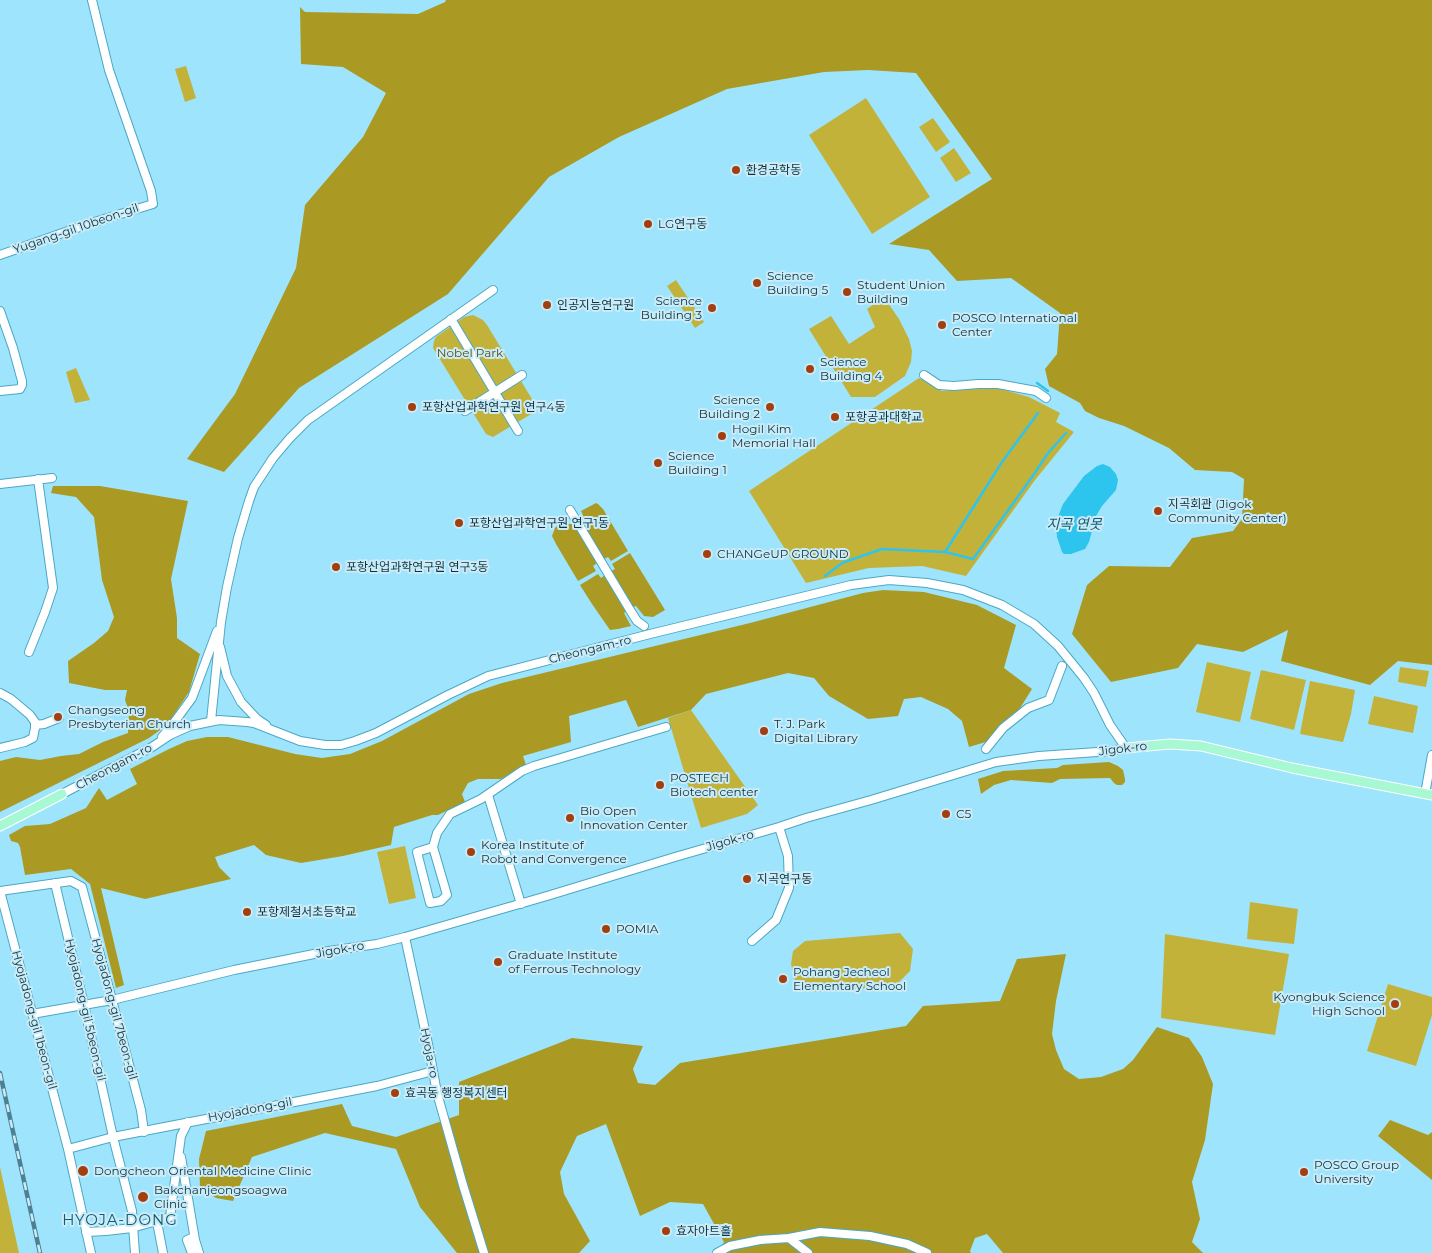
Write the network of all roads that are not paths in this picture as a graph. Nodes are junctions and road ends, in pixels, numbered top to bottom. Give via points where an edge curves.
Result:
1 (92, 0) edge
2 (0, 255) edge
3 (493, 290) dead end
4 (0, 311) edge
5 (451, 319) junction
6 (4, 333) edge
7 (522, 375) dead end
8 (924, 375) dead end
9 (0, 391) edge
10 (495, 392) junction
11 (1046, 398) dead end
12 (465, 411) dead end
13 (518, 430) dead end
14 (52, 478) dead end
15 (38, 479) junction
16 (0, 484) edge
17 (570, 510) dead end
18 (221, 622) junction
19 (644, 626) dead end
20 (219, 638) junction
21 (29, 652) dead end
22 (1062, 666) dead end
23 (0, 693) edge
24 (59, 718) dead end
25 (211, 721) junction
26 (35, 725) junction
27 (666, 727) dead end
28 (283, 735) junction
29 (152, 747) junction
30 (0, 748) edge
31 (1126, 748) junction
32 (986, 749) dead end
33 (1432, 755) edge
34 (62, 794) joint
35 (1429, 794) edge
36 (488, 795) junction
37 (0, 826) edge
38 (779, 827) junction
39 (433, 846) junction
40 (55, 883) junction
41 (0, 891) edge
42 (521, 904) junction
43 (405, 937) junction
44 (752, 941) dead end
45 (112, 1000) junction
46 (84, 1005) junction
47 (32, 1014) junction
48 (433, 1071) junction
49 (188, 1122) junction
50 (144, 1132) junction
51 (113, 1137) junction
52 (68, 1148) junction
53 (180, 1148) junction
54 (157, 1222) junction
55 (132, 1228) junction
56 (86, 1232) junction
57 (194, 1237) junction
58 (789, 1238) junction
59 (90, 1253) edge
60 (135, 1253) edge
61 (163, 1253) edge
62 (192, 1253) edge
63 (199, 1253) edge
64 (484, 1253) edge
65 (718, 1253) edge
66 (808, 1253) edge
67 (927, 1253) edge

1 - 2 street, Yugang-gil 10beon-gil via 109,70 153,204
3 - 5 street
4 - 6 street
5 - 10 street
5 - 18 street via 308,420 273,458 254,488 246,510
6 - 9 street via 22,386 20,390
7 - 10 street
8 - 11 street via 939,384 998,384 1036,392
10 - 12 street
10 - 13 street
14 - 15 street
15 - 16 street
15 - 21 street via 53,588
17 - 19 street via 637,621
18 - 20 street
18 - 29 street via 192,698
20 - 25 street
20 - 28 street via 227,676 241,702 257,719
22 - 32 street via 1048,700 1028,708 1003,728
23 - 26 street via 30,715
24 - 26 street
25 - 28 street, Cheongam-ro via 254,724
25 - 29 street, Cheongam-ro via 186,728
26 - 30 street via 32,738
27 - 36 street via 534,766
28 - 31 street, Cheongam-ro via 300,741 340,745 376,733 488,676 650,634 851,586 889,580 927,582 963,590 1002,605 1034,624 1058,646 1084,678
29 - 34 street, Cheongam-ro
31 - 35 main road, Jigok-ro via 1170,744 1200,746 1292,768
31 - 38 street, Jigok-ro via 996,762
33 - 35 street
34 - 37 main road, Cheongam-ro
36 - 39 street via 450,814 437,833
36 - 42 street
38 - 42 street, Jigok-ro
38 - 44 street via 788,856 789,888 776,920
39 - 39 street via 417,852 430,903 447,896
40 - 41 street
40 - 45 street, Hyojadong-gil 7beon-gil via 71,881 82,887
40 - 46 street, Hyojadong-gil 5beon-gil
41 - 47 street, Hyojadong-gil 1beon-gil
42 - 43 street, Jigok-ro
43 - 45 street, Jigok-ro via 236,969
43 - 48 street, Hyoja-ro
45 - 46 street, Jigok-ro
45 - 50 street, Hyojadong-gil 7beon-gil
46 - 47 street, Jigok-ro
46 - 51 street, Hyojadong-gil 5beon-gil
47 - 52 street, Hyojadong-gil 1beon-gil
48 - 49 street, Hyojadong-gil via 378,1086
48 - 64 street, Hyoja-ro via 450,1142
49 - 50 street, Hyojadong-gil
49 - 53 street via 181,1136
50 - 51 street, Hyojadong-gil
51 - 52 street, Hyojadong-gil
51 - 55 street, Hyojadong-gil 5beon-gil via 132,1211
52 - 56 street, Hyojadong-gil 1beon-gil
53 - 54 street via 170,1217
53 - 57 street
54 - 55 street
54 - 61 street
55 - 56 street
55 - 60 street, Hyojadong-gil 5beon-gil
56 - 59 street, Hyojadong-gil 1beon-gil
57 - 62 street via 188,1240
57 - 63 street
58 - 65 street via 730,1246
58 - 66 street
58 - 67 street via 820,1232 870,1236 906,1244

